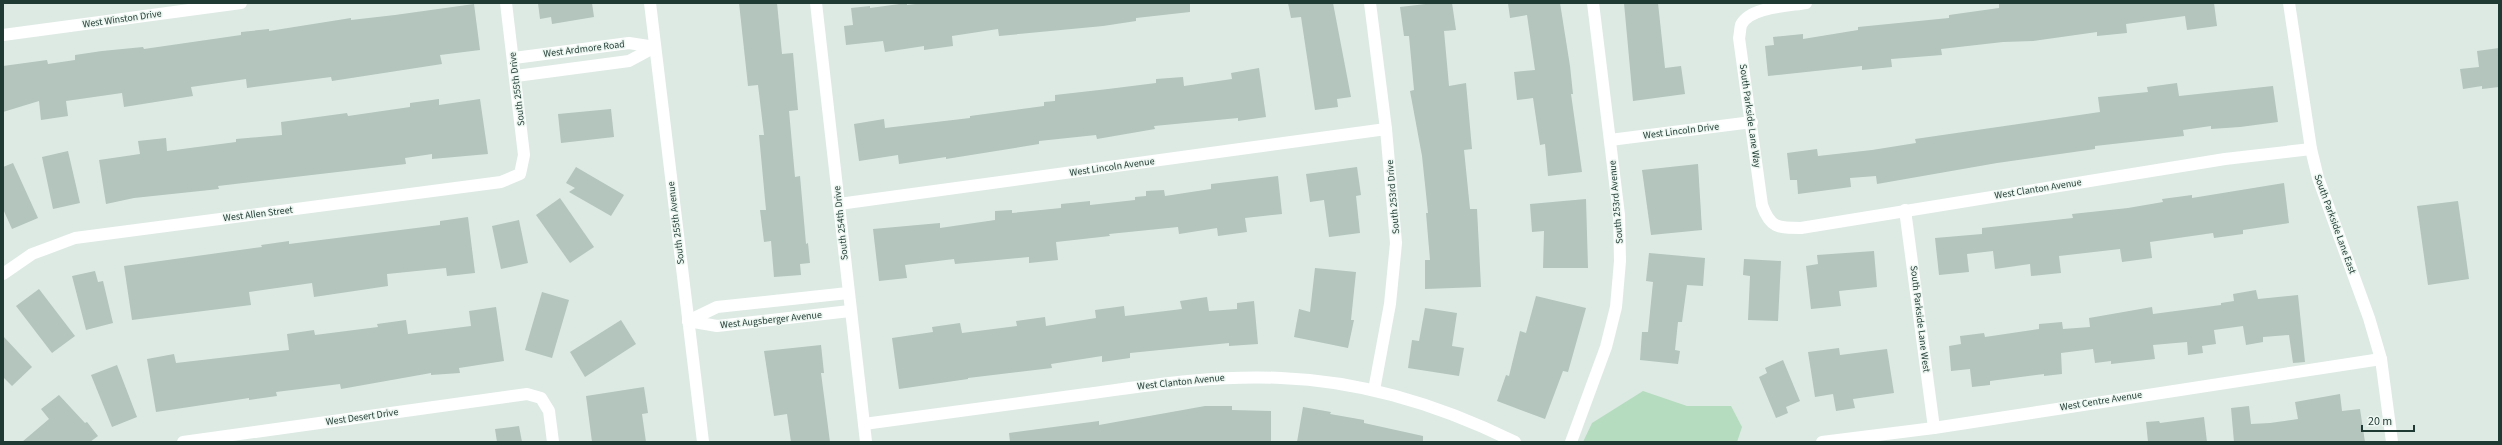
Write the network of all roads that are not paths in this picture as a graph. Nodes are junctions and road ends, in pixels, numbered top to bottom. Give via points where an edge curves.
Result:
1 (241, 3) edge
2 (506, 3) edge
3 (650, 3) edge
4 (816, 3) edge
5 (1370, 3) edge
6 (1592, 3) edge
7 (1806, 3) edge
8 (2289, 3) edge
9 (3, 35) edge
10 (655, 48) junction
11 (514, 58) junction
12 (516, 76) junction
13 (1752, 122) junction
14 (1386, 129) junction
15 (1610, 140) junction
16 (2311, 149) junction
17 (520, 174) joint
18 (838, 204) junction
19 (1905, 210) junction
20 (1767, 220) joint
21 (3, 274) edge
22 (848, 293) junction
23 (850, 311) junction
24 (688, 321) junction
25 (2380, 359) junction
26 (1374, 390) junction
27 (864, 424) junction
28 (1934, 428) junction
29 (183, 442) edge
30 (553, 442) edge
31 (703, 442) edge
32 (866, 442) edge
33 (1514, 442) edge
34 (1571, 442) edge
35 (1822, 442) edge
36 (2392, 442) edge

1 - 9 street, West Winston Drive
2 - 11 street, South 255th Drive
3 - 10 street, South 255th Avenue
4 - 18 street, South 254th Drive
5 - 14 street, South 253rd Drive
6 - 15 street, South 253rd Avenue
7 - 13 street, South Parkside Lane Way via 1762,10 1750,15 1742,24 1739,38
8 - 16 street, South Parkside Lane East
10 - 11 street, West Ardmore Road via 629,43
10 - 12 street, West Ardmore Road via 629,62
10 - 24 street, South 255th Avenue
11 - 12 street, South 255th Drive
12 - 17 street, South 255th Drive via 524,155
13 - 15 street, West Lincoln Drive
13 - 20 street, South Parkside Lane Way via 1762,205
14 - 18 street, West Lincoln Avenue
14 - 26 street, South 253rd Drive via 1396,243 1390,304
15 - 34 street, South 253rd Avenue via 1620,239 1616,307 1604,354
16 - 19 street, West Clanton Avenue via 2225,159
16 - 25 street, South Parkside Lane East via 2318,178 2369,318
17 - 21 street, West Allen Street via 501,182 75,238 32,254
18 - 22 street, South 254th Drive
19 - 20 street, West Clanton Avenue via 1801,228 1780,228
19 - 28 street, South Parkside Lane West
22 - 23 street, South 254th Drive
22 - 24 street, West Augsberger Avenue via 717,307
23 - 24 street, West Augsberger Avenue via 717,326
23 - 27 street, South 254th Drive
24 - 31 street, South 255th Avenue
25 - 28 street, West Centre Avenue
25 - 36 street, South Parkside Lane East
26 - 27 street, West Clanton Avenue via 1283,378 1208,378
26 - 33 street, West Clanton Avenue via 1442,410
27 - 32 street, South 254th Drive
28 - 35 street, West Centre Avenue
29 - 30 street, West Desert Drive via 527,394 541,398 549,411

